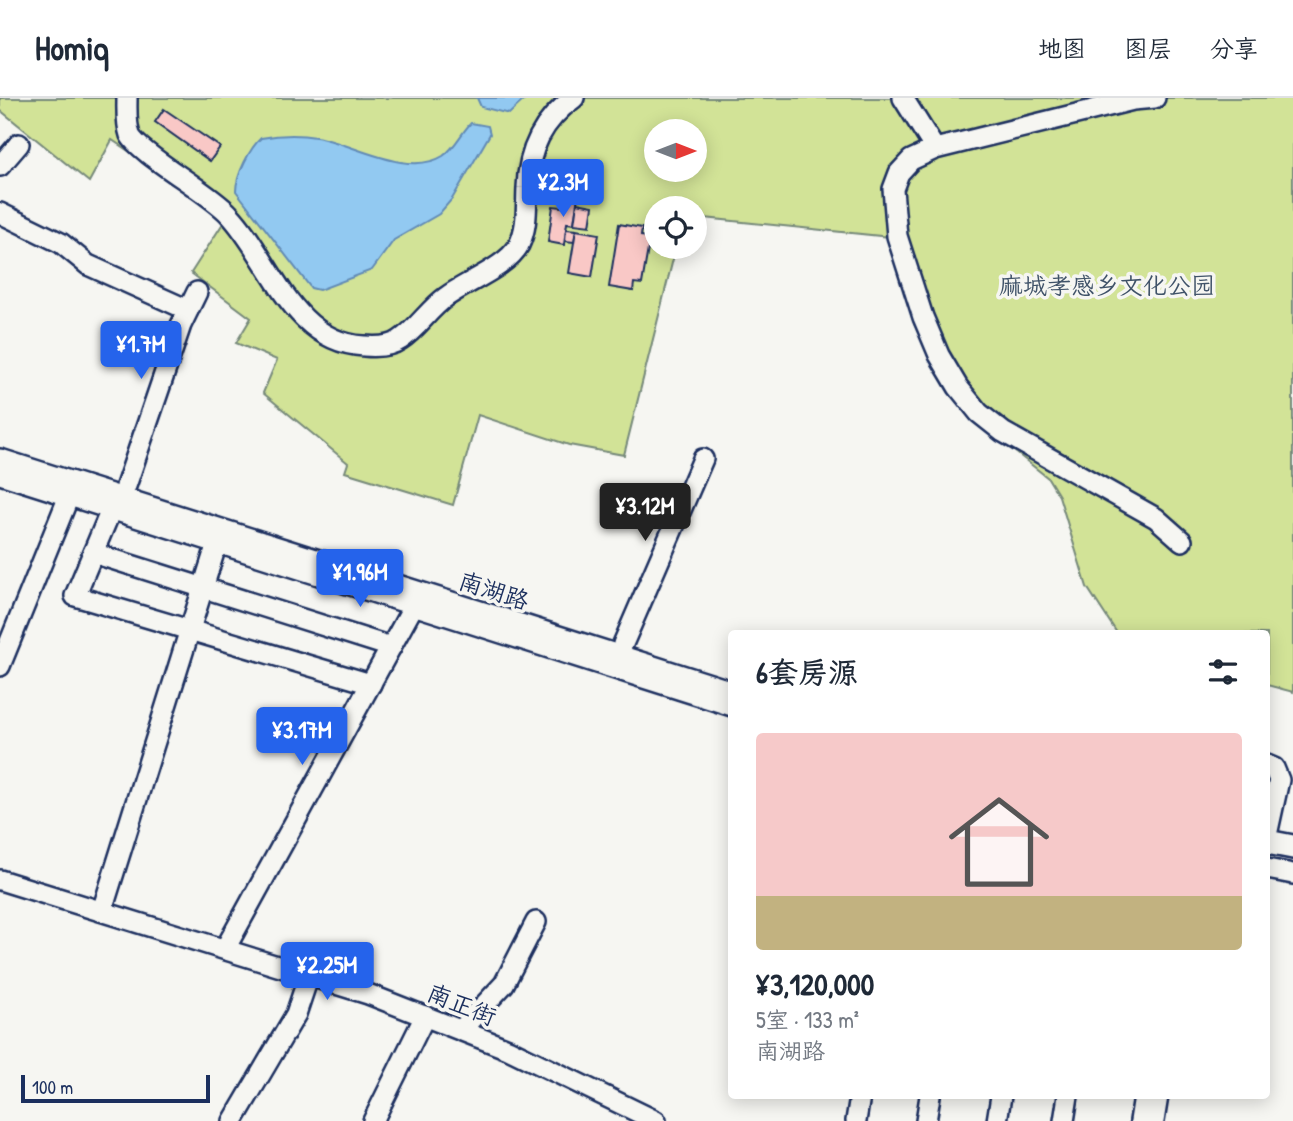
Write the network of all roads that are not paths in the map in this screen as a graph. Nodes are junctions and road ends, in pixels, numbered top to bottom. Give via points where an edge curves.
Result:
1 (127, 98) edge
2 (574, 98) edge
3 (903, 98) edge
4 (1155, 98) edge
5 (19, 144) dead end
6 (934, 149) junction
7 (0, 166) edge
8 (0, 213) edge
9 (197, 292) dead end
10 (188, 310) junction
11 (0, 446) edge
12 (703, 459) dead end
13 (1, 473) edge
14 (126, 486) junction
15 (69, 496) junction
16 (111, 509) junction
17 (1182, 541) dead end
18 (217, 543) junction
19 (93, 553) junction
20 (203, 588) junction
21 (414, 605) junction
22 (189, 630) junction
23 (623, 644) junction
24 (391, 647) junction
25 (0, 666) edge
26 (728, 677) edge
27 (371, 684) junction
28 (728, 692) edge
29 (728, 705) edge
30 (1270, 766) edge
31 (1270, 821) edge
32 (1270, 843) edge
33 (1293, 847) edge
34 (1270, 857) edge
35 (1293, 862) edge
36 (1270, 870) edge
37 (1293, 874) edge
38 (0, 880) edge
39 (102, 911) junction
40 (536, 922) dead end
41 (226, 949) junction
42 (309, 975) junction
43 (425, 1016) junction
44 (461, 1030) junction
45 (860, 1099) edge
46 (930, 1099) edge
47 (1001, 1099) edge
48 (1068, 1099) edge
49 (1144, 1099) edge
50 (1158, 1099) edge
51 (233, 1121) edge
52 (373, 1121) edge
53 (656, 1121) edge
54 (856, 1121) edge
55 (926, 1121) edge
56 (997, 1121) edge
57 (1064, 1121) edge
58 (1140, 1121) edge
59 (1154, 1121) edge

1 - 2 street via 127,126 135,143 207,193 230,215 292,306 344,343 368,347 399,341 445,297 513,252 525,228 529,166 539,133
3 - 6 street
4 - 6 street
5 - 7 street
6 - 17 street via 904,166 895,181 893,198 897,236 930,337 948,373 969,401 1003,432 1156,518
8 - 10 street via 61,243 89,265
9 - 10 street
10 - 14 street
11 - 14 main road, 南湖路
12 - 23 street
13 - 15 street
13 - 28 main road, 南湖路
14 - 23 main road, 南湖路
15 - 16 street
15 - 25 street
16 - 18 street
16 - 19 street
18 - 20 street
18 - 21 street
19 - 20 street
19 - 22 street via 75,596
20 - 22 street
20 - 24 street
21 - 24 street
21 - 29 street
22 - 27 street
22 - 39 street
23 - 26 main road, 南湖路
24 - 27 street
27 - 41 street
30 - 31 street via 1279,780
32 - 33 main road
34 - 35 main road
36 - 37 street
38 - 39 street, 南正街
39 - 41 street, 南正街
40 - 44 street via 504,984
41 - 42 street, 南正街
42 - 43 street, 南正街
42 - 51 street via 296,1014
43 - 44 street, 南正街
43 - 52 street
44 - 53 street, 南正街
45 - 54 street
46 - 55 street
47 - 56 street
48 - 57 street
49 - 58 street
50 - 59 street

